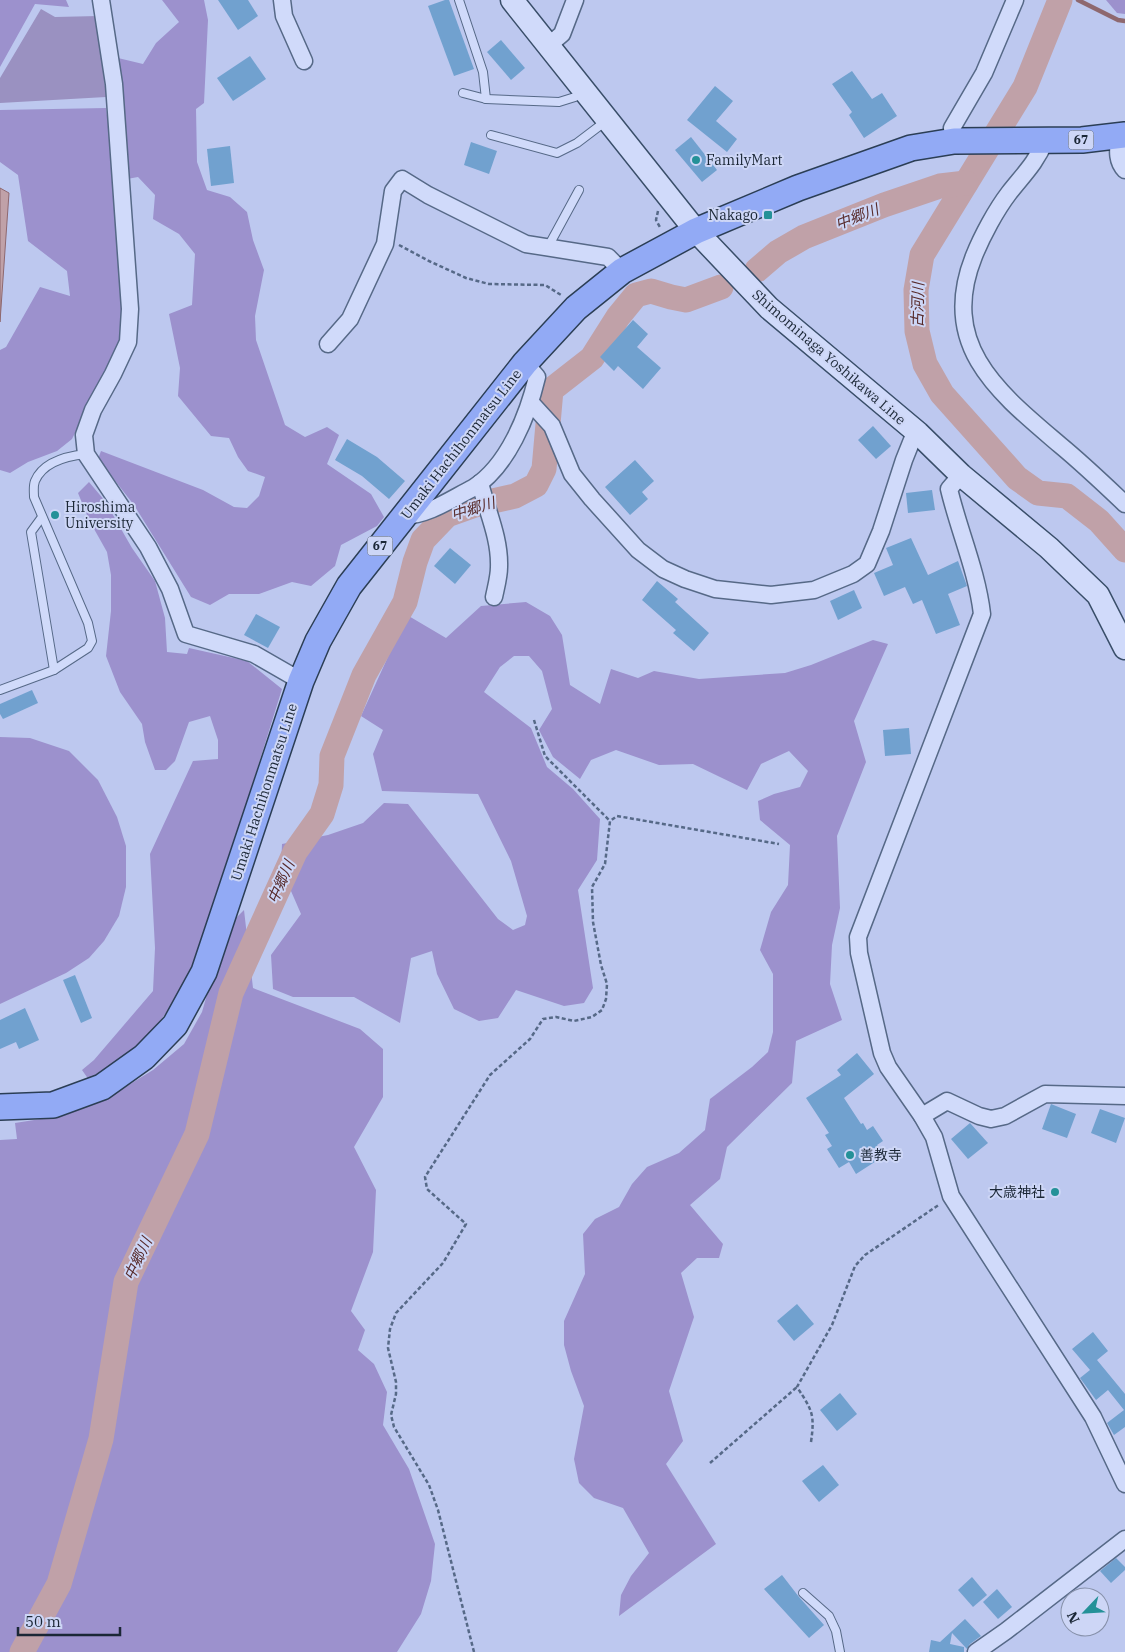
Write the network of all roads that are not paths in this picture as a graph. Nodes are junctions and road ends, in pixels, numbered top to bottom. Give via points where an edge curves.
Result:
1 (101, 0) edge
2 (282, 0) edge
3 (459, 0) edge
4 (512, 0) edge
5 (575, 0) edge
6 (1015, 0) edge
7 (550, 45) junction
8 (304, 61) dead end
9 (584, 89) junction
10 (463, 93) dead end
11 (486, 99) junction
12 (608, 120) junction
13 (491, 135) dead end
14 (1122, 136) edge
15 (954, 140) junction
16 (1041, 140) junction
17 (1125, 170) edge
18 (579, 190) dead end
19 (696, 231) junction
20 (548, 247) junction
21 (622, 272) junction
22 (328, 344) dead end
23 (525, 363) junction
24 (536, 408) junction
25 (918, 433) junction
26 (86, 454) junction
27 (961, 475) junction
28 (483, 496) junction
29 (1125, 504) edge
30 (404, 516) junction
31 (42, 517) junction
32 (494, 597) dead end
33 (1125, 648) edge
34 (54, 670) junction
35 (301, 681) junction
36 (0, 690) edge
37 (1125, 1096) edge
38 (0, 1107) edge
39 (922, 1116) junction
40 (1125, 1484) edge
41 (1125, 1540) edge
42 (804, 1592) dead end
43 (840, 1652) edge
44 (976, 1652) edge

1 - 26 street via 114,84 130,309 128,342 84,435
2 - 8 street via 284,16
3 - 11 lane via 483,72
4 - 7 main road, Shimominaga Yoshikawa Line
5 - 7 street via 562,34
6 - 15 street via 984,73 952,128
7 - 9 main road, Shimominaga Yoshikawa Line
9 - 11 lane via 559,102
9 - 12 main road, Shimominaga Yoshikawa Line
10 - 11 lane
12 - 13 lane via 557,153
12 - 19 main road, Shimominaga Yoshikawa Line
14 - 16 main road, Umaki Hachihonmatsu Line / 67
14 - 17 street via 1118,156
15 - 16 main road, Umaki Hachihonmatsu Line / 67
15 - 19 main road, Umaki Hachihonmatsu Line / 67 via 885,157 798,188
16 - 29 street via 1039,156 1007,195 974,256 963,292 963,320 976,358 991,381 1015,407
18 - 20 lane
19 - 21 main road, Umaki Hachihonmatsu Line / 67
19 - 25 main road, Shimominaga Yoshikawa Line via 769,308
20 - 21 street via 608,257
20 - 22 street via 526,244 402,179 393,191 385,244 350,319
21 - 23 main road, Umaki Hachihonmatsu Line / 67 via 576,308
23 - 24 street via 537,377
23 - 30 main road, Umaki Hachihonmatsu Line / 67
24 - 25 street via 552,426 572,474 638,550 663,569 685,579 715,589 771,595 814,590 853,574 867,564 904,460
24 - 28 street via 506,452
25 - 27 main road, Shimominaga Yoshikawa Line
26 - 31 lane via 54,462 42,471 34,483 34,498
26 - 35 street via 148,547 170,590 186,634 254,654
27 - 33 main road, Shimominaga Yoshikawa Line via 1049,548 1098,595
27 - 39 street via 949,490 980,594 982,614 858,937 882,1053
28 - 30 street
28 - 32 street via 498,546 500,568
30 - 35 main road, Umaki Hachihonmatsu Line / 67 via 349,586 318,641
31 - 34 lane via 31,532
31 - 34 lane via 88,622 92,641 88,648
34 - 36 lane
35 - 38 main road, Umaki Hachihonmatsu Line / 67 via 204,972 175,1026 144,1057 102,1087 53,1105
37 - 39 street via 1045,1094 1005,1116 991,1119 946,1101
39 - 40 street via 934,1138 951,1196 1093,1417
41 - 44 street
42 - 43 lane via 829,1616

